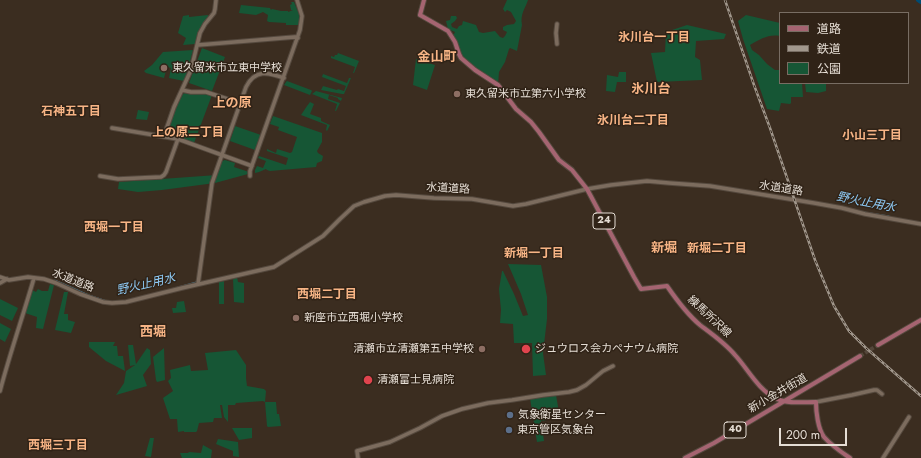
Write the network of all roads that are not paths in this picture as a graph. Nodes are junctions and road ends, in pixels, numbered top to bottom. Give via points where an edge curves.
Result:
1 (216, 0) edge
2 (297, 0) edge
3 (424, 0) edge
4 (557, 24) dead end
5 (298, 38) junction
6 (557, 44) dead end
7 (198, 45) junction
8 (284, 78) junction
9 (182, 90) junction
10 (240, 103) junction
11 (112, 128) dead end
12 (164, 136) junction
13 (178, 139) junction
14 (222, 156) junction
15 (252, 166) junction
16 (100, 176) dead end
17 (250, 176) dead end
18 (587, 189) junction
19 (921, 224) edge
20 (0, 277) edge
21 (34, 278) junction
22 (7, 279) junction
23 (0, 283) edge
24 (198, 284) junction
25 (921, 320) edge
26 (878, 345) tunnel mouth
27 (860, 356) tunnel mouth
28 (613, 366) dead end
29 (0, 391) edge
30 (882, 394) dead end
31 (784, 401) junction
32 (816, 402) junction
33 (909, 417) dead end
34 (885, 457) edge
35 (358, 458) edge
36 (685, 458) edge
37 (850, 458) edge

1 - 7 street via 214,13 202,28
2 - 5 street via 302,16
3 - 18 main road, 練馬所沢線 / 24 via 420,16 448,31 461,58 474,70 498,85 516,109 531,122 559,160 572,170
4 - 6 street
5 - 7 street
5 - 8 street
7 - 9 street via 192,70
8 - 10 street via 267,73 255,76 247,85
8 - 15 street
9 - 10 street via 206,92
9 - 12 street
10 - 14 street
11 - 12 street
12 - 13 street
13 - 14 street
13 - 16 street via 166,172 161,177 118,179
14 - 15 street
14 - 24 street via 212,186
15 - 17 street
18 - 19 street, 水道道路 via 647,181 710,186
18 - 24 street, 水道道路 via 513,206 472,199 385,196 354,206 324,236 272,268
18 - 31 main road, 練馬所沢線 / 24 via 641,289 667,286 694,319 731,350 769,394
20 - 22 street, 水道道路
21 - 22 street, 水道道路
21 - 24 street, 水道道路 via 48,280 90,297 118,304
21 - 29 street
22 - 23 street
25 - 26 main road
27 - 31 main road, 新小金井街道 / 40
28 - 35 street via 577,390 488,402 442,416 390,442 357,451
30 - 32 street via 874,390
31 - 32 main road, 練馬所沢線 / 24
31 - 36 main road, 新小金井街道 / 40
32 - 37 main road via 822,434
33 - 34 street

